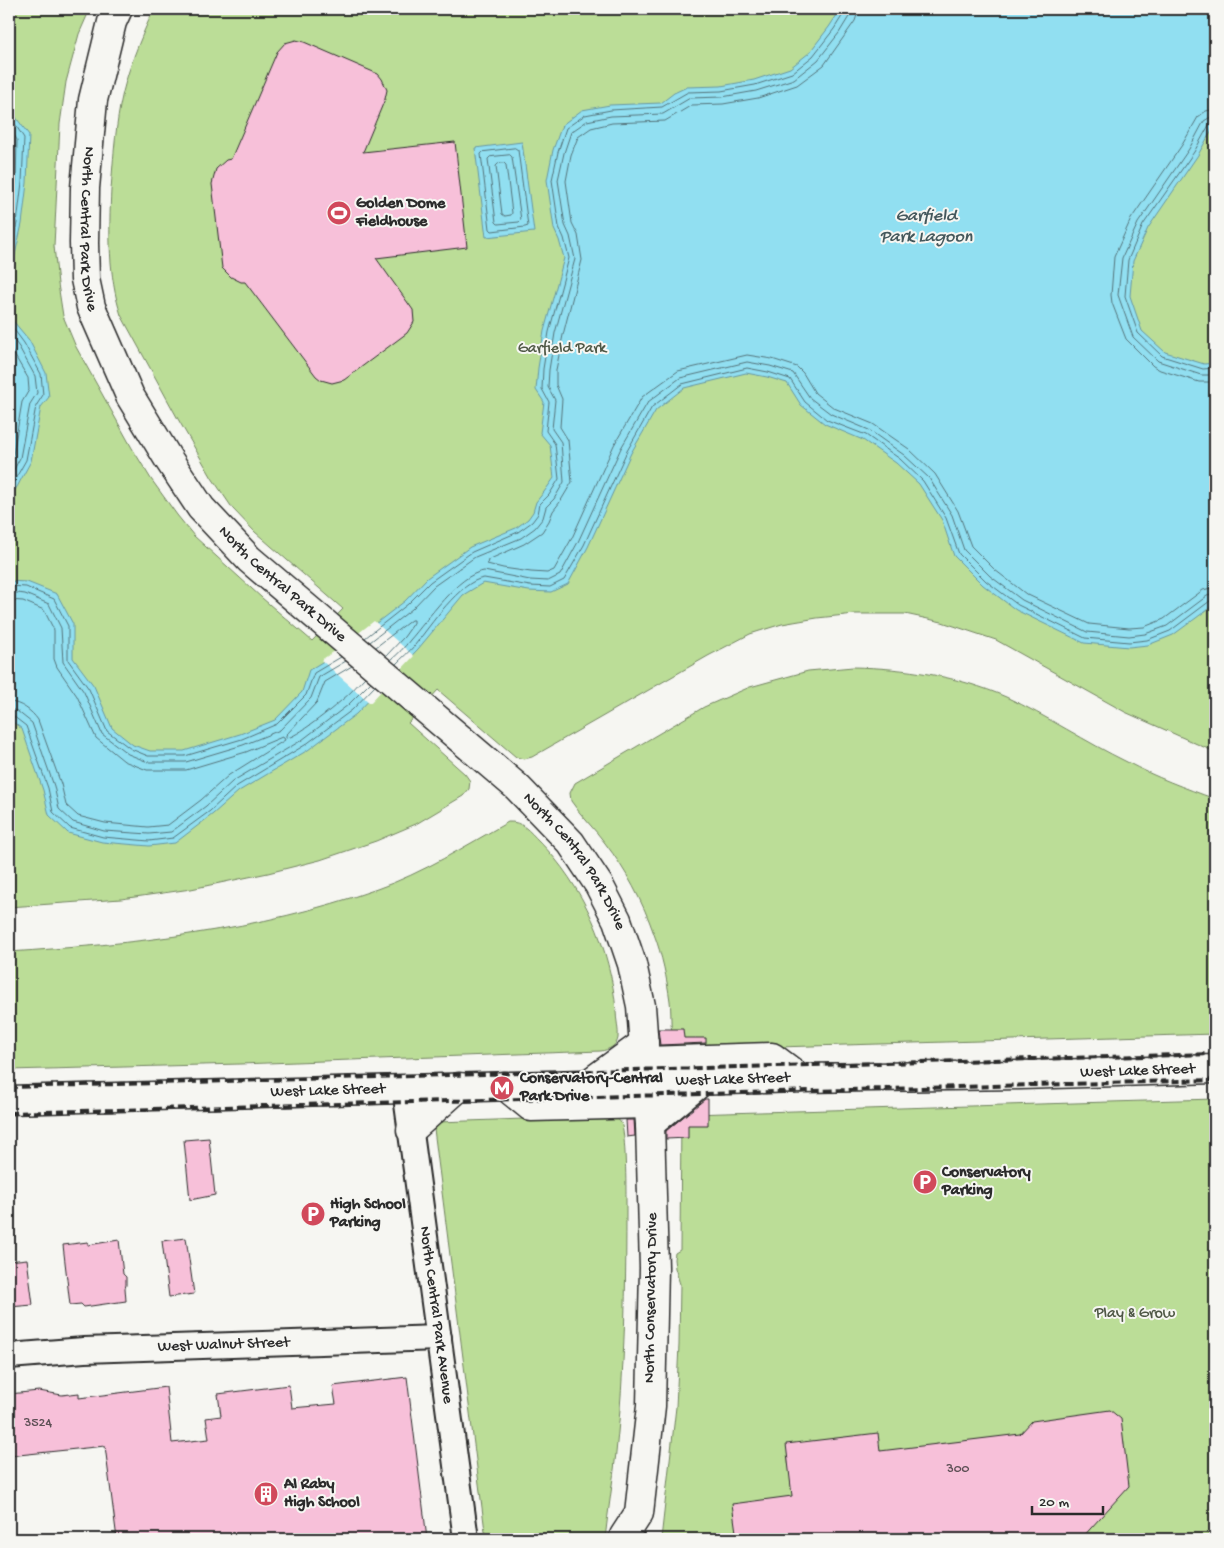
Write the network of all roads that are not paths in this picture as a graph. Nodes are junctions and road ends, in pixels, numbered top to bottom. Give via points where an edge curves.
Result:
1 (118, 9) edge
2 (1215, 1069) edge
3 (800, 1078) junction
4 (702, 1081) junction
5 (647, 1083) junction
6 (588, 1084) junction
7 (506, 1086) junction
8 (459, 1087) junction
9 (405, 1089) junction
10 (9, 1100) edge
11 (411, 1130) junction
12 (439, 1338) junction
13 (9, 1356) edge
14 (639, 1513) junction
15 (466, 1539) edge
16 (623, 1539) edge
17 (646, 1539) edge

1 - 5 main road, North Central Park Drive via 93,100 85,188 85,279 91,307 130,396 201,508 249,559 517,788 571,843 617,920 632,964 641,1006
2 - 3 main road, West Lake Street
3 - 4 main road, West Lake Street
3 - 5 main road via 772,1057
4 - 5 main road, West Lake Street
4 - 5 main road
5 - 6 main road
5 - 6 main road, West Lake Street
5 - 7 main road via 531,1107
5 - 14 main road, North Conservatory Drive via 654,1268 651,1396
6 - 7 main road, West Lake Street
7 - 8 main road, West Lake Street
8 - 9 main road, West Lake Street
8 - 11 main road
9 - 10 main road, West Lake Street
9 - 11 street, North Central Park Avenue
11 - 12 street, North Central Park Avenue
12 - 13 street, West Walnut Street via 84,1350
12 - 15 street, North Central Park Avenue
14 - 16 main road, North Conservatory Drive
14 - 17 main road, North Conservatory Drive via 647,1531

